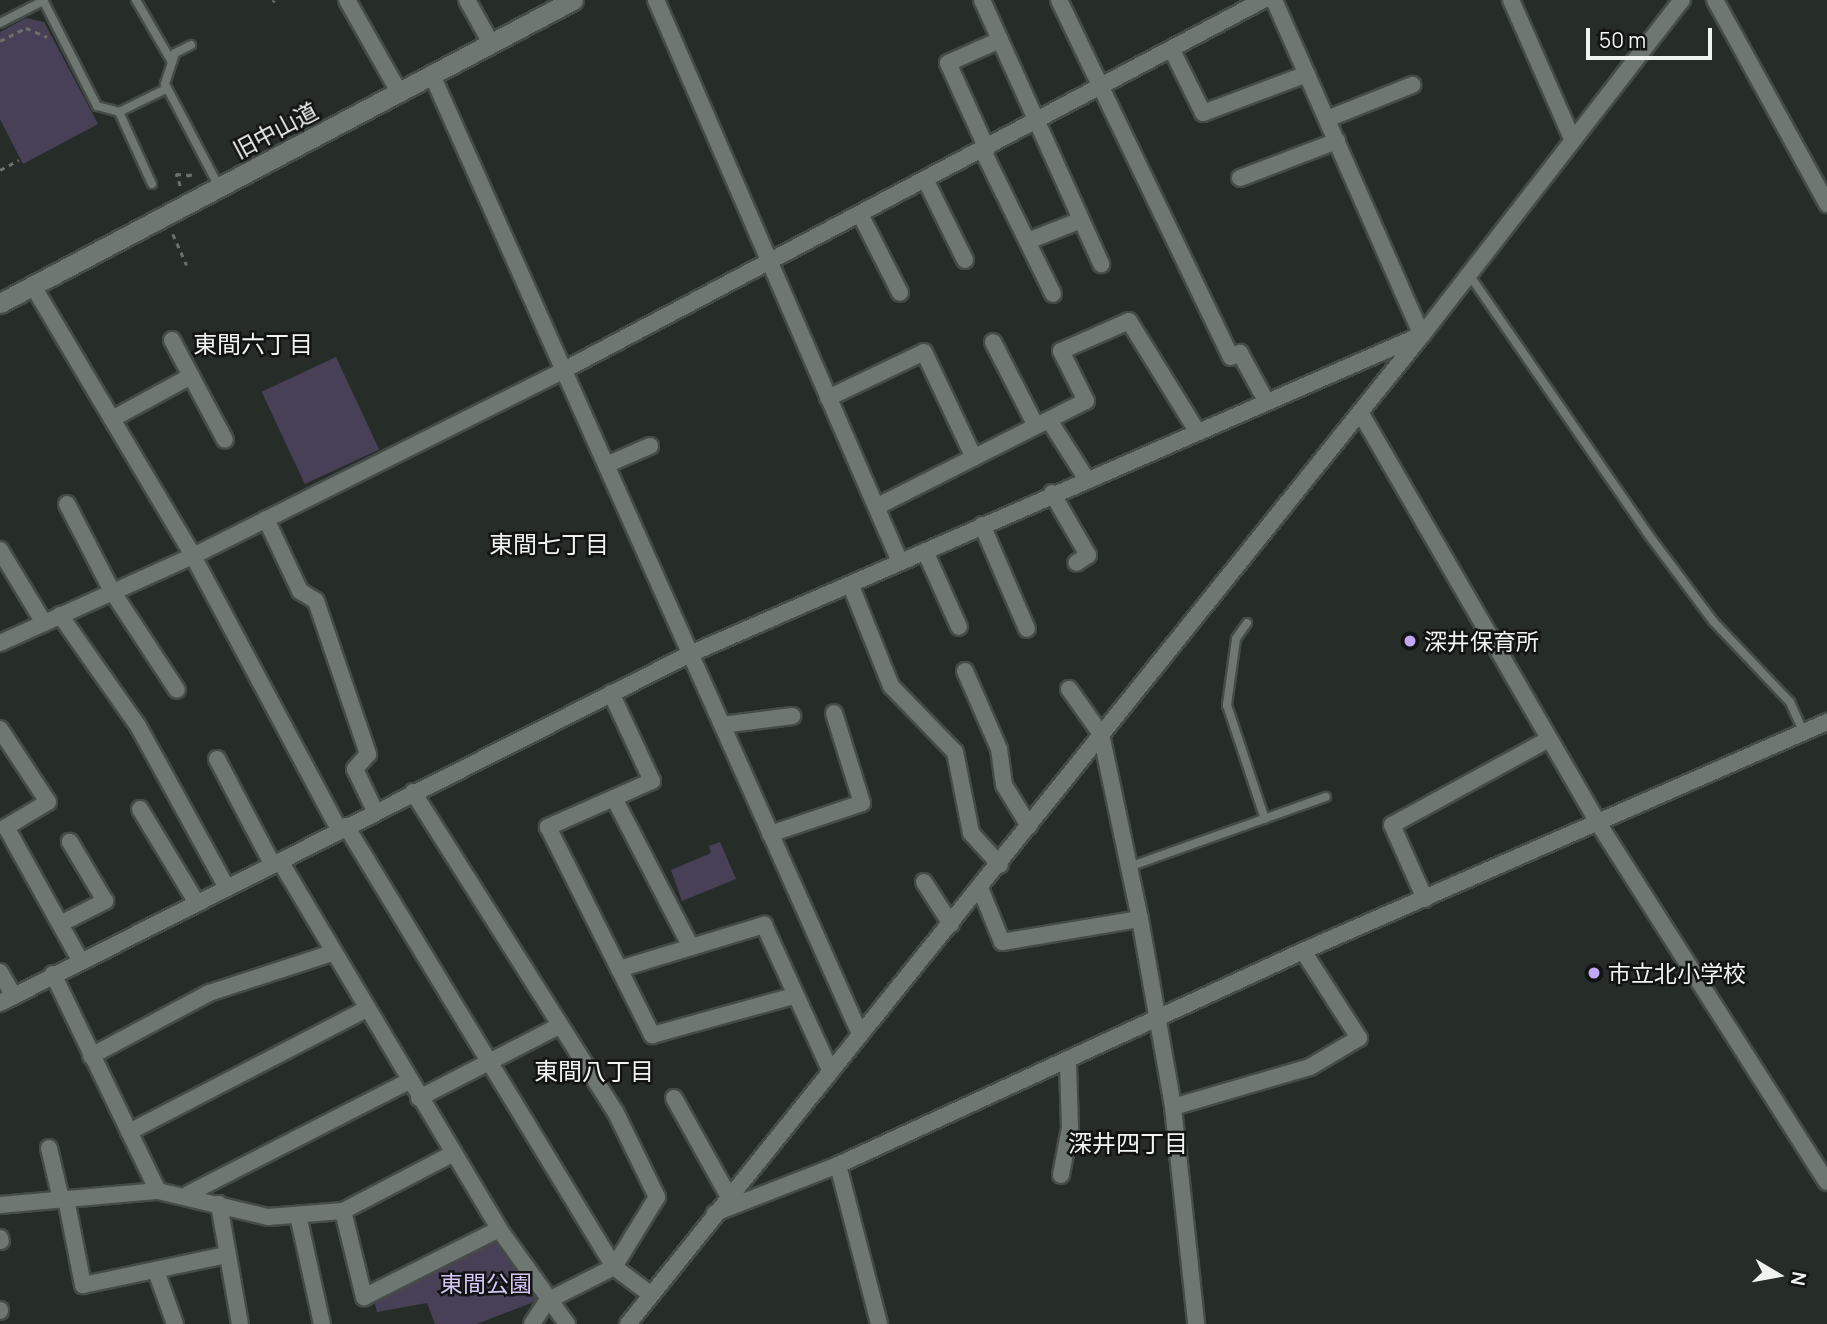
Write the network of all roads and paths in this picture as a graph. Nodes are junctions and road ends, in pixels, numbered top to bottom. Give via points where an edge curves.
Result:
1 (136, 0) edge
2 (347, 0) edge
3 (467, 0) edge
4 (572, 0) edge
5 (656, 0) edge
6 (982, 0) edge
7 (1059, 0) edge
8 (1263, 0) edge
9 (1274, 0) edge
10 (1511, 0) edge
11 (1715, 0) edge
12 (43, 1) edge
13 (1675, 3) edge
14 (0, 23) edge
15 (33, 25) dead end
16 (33, 30) junction
17 (1000, 40) junction
18 (0, 41) edge
19 (492, 44) junction
20 (191, 45) dead end
21 (51, 46) dead end
22 (1172, 50) junction
23 (172, 62) junction
24 (1307, 74) junction
25 (432, 75) junction
26 (1100, 85) junction
27 (1412, 85) dead end
28 (166, 89) junction
29 (399, 92) junction
30 (119, 112) junction
31 (1327, 119) junction
32 (1037, 121) junction
33 (1572, 136) junction
34 (1337, 141) junction
35 (985, 150) junction
36 (19, 160) dead end
37 (0, 170) edge
38 (183, 177) dead end
39 (1240, 178) dead end
40 (926, 181) junction
41 (152, 184) dead end
42 (180, 186) dead end
43 (219, 187) junction
44 (1827, 204) edge
45 (861, 216) junction
46 (1081, 220) junction
47 (172, 230) dead end
48 (1028, 241) junction
49 (965, 260) dead end
50 (1101, 264) dead end
51 (187, 265) dead end
52 (766, 266) junction
53 (1468, 273) junction
54 (33, 286) junction
55 (900, 293) dead end
56 (1053, 294) dead end
57 (0, 303) edge
58 (1422, 335) junction
59 (172, 340) dead end
60 (993, 342) dead end
61 (564, 370) junction
62 (191, 376) junction
63 (828, 398) junction
64 (1265, 399) junction
65 (1360, 412) junction
66 (112, 419) junction
67 (1043, 423) junction
68 (1197, 431) junction
69 (225, 440) dead end
70 (650, 446) dead end
71 (974, 458) junction
72 (606, 465) junction
73 (1086, 478) junction
74 (1052, 494) junction
75 (67, 504) dead end
76 (878, 506) junction
77 (267, 519) junction
78 (982, 525) junction
79 (0, 550) edge
80 (925, 551) junction
81 (193, 556) junction
82 (900, 562) junction
83 (1076, 563) dead end
84 (851, 586) junction
85 (112, 591) junction
86 (60, 615) junction
87 (44, 623) junction
88 (1247, 623) dead end
89 (959, 626) dead end
90 (1027, 628) dead end
91 (0, 643) edge
92 (690, 654) junction
93 (965, 671) dead end
94 (1069, 689) dead end
95 (177, 690) dead end
96 (611, 693) junction
97 (834, 713) dead end
98 (792, 716) dead end
99 (1827, 722) edge
100 (722, 725) junction
101 (0, 729) edge
102 (1804, 733) junction
103 (1101, 734) junction
104 (1549, 739) junction
105 (216, 759) dead end
106 (413, 792) junction
107 (1326, 797) dead end
108 (614, 798) junction
109 (140, 809) dead end
110 (374, 811) junction
111 (1265, 819) junction
112 (1600, 826) junction
113 (343, 827) junction
114 (1029, 827) junction
115 (770, 834) junction
116 (70, 842) dead end
117 (276, 863) junction
118 (1000, 865) junction
119 (1129, 867) junction
120 (923, 882) dead end
121 (228, 888) junction
122 (980, 888) junction
123 (1425, 899) junction
124 (197, 903) junction
125 (1140, 919) junction
126 (60, 924) junction
127 (951, 924) junction
128 (691, 947) junction
129 (1303, 950) junction
130 (332, 953) junction
131 (81, 962) junction
132 (619, 969) junction
133 (0, 972) edge
134 (53, 974) junction
135 (794, 996) junction
136 (7, 1000) edge
137 (364, 1010) junction
138 (1159, 1020) junction
139 (559, 1027) junction
140 (860, 1034) junction
141 (91, 1056) junction
142 (489, 1062) junction
143 (1068, 1063) junction
144 (830, 1070) junction
145 (409, 1081) junction
146 (419, 1098) junction
147 (674, 1098) dead end
148 (1173, 1107) junction
149 (129, 1132) junction
150 (49, 1148) dead end
151 (454, 1153) junction
152 (838, 1165) junction
153 (1061, 1175) dead end
154 (1827, 1182) edge
155 (158, 1191) junction
156 (188, 1194) junction
157 (729, 1198) junction
158 (64, 1199) junction
159 (219, 1204) junction
160 (0, 1205) edge
161 (343, 1211) junction
162 (715, 1213) junction
163 (298, 1215) junction
164 (499, 1228) junction
165 (227, 1255) junction
166 (614, 1267) junction
167 (156, 1271) junction
168 (650, 1294) junction
169 (547, 1301) junction
170 (175, 1324) edge
171 (240, 1324) edge
172 (322, 1324) edge
173 (532, 1324) edge
174 (567, 1324) edge
175 (628, 1324) edge
176 (878, 1324) edge
177 (1196, 1324) edge

1 - 23 lane
2 - 29 street
3 - 19 street
4 - 19 main road, 旧中山道
5 - 52 street
6 - 17 street
7 - 26 street
8 - 22 street
9 - 24 street
10 - 33 street
11 - 44 street
12 - 14 lane
12 - 30 lane via 97,106
13 - 33 street
15 - 16 path
16 - 18 path
16 - 21 path
17 - 32 street
17 - 35 street via 948,63
19 - 25 main road, 旧中山道
20 - 23 lane
22 - 24 street via 1203,113
22 - 26 street
23 - 28 lane
24 - 31 street
25 - 29 main road, 旧中山道
25 - 61 street
26 - 32 street
26 - 64 street via 1231,357 1240,353
27 - 31 street
28 - 30 lane
28 - 43 lane
29 - 43 main road, 旧中山道
30 - 41 lane
31 - 34 street
32 - 35 street
32 - 46 street
33 - 53 street
34 - 39 street
34 - 58 street
35 - 40 street
35 - 48 street
36 - 37 path
38 - 42 path via 192,175 176,174
40 - 45 street
40 - 49 street
43 - 54 main road, 旧中山道
45 - 52 street
45 - 55 street
46 - 48 street
46 - 50 street
47 - 51 path
48 - 56 street
52 - 61 street
52 - 63 street
53 - 58 street
53 - 102 lane via 1640,523 1713,621 1790,702
54 - 57 main road, 旧中山道
54 - 66 street
58 - 64 street
58 - 65 street
59 - 62 street
60 - 67 street
61 - 72 street
61 - 77 street
62 - 66 street
62 - 69 street
63 - 71 street via 924,352
63 - 76 street
64 - 68 street
65 - 103 street
65 - 104 street via 1468,588
66 - 81 street
67 - 68 street via 1086,401 1061,351 1129,321
67 - 71 street
67 - 73 street
68 - 73 street
70 - 72 street
71 - 76 street
72 - 92 street
73 - 74 street
74 - 78 street
74 - 83 street via 1088,555
75 - 85 street
76 - 82 street
77 - 81 street
77 - 110 street via 300,591 316,601 368,754 355,769
78 - 80 street
78 - 90 street
79 - 87 street
80 - 82 street
80 - 89 street
81 - 85 street
81 - 113 street
82 - 84 street
84 - 92 street
84 - 118 street via 891,686 955,752 971,833
85 - 86 street
85 - 95 street
86 - 87 street
86 - 121 street via 138,726
87 - 91 street
88 - 111 lane via 1236,639 1227,705
92 - 96 street
92 - 100 street
93 - 114 street via 999,750 1004,785
94 - 103 street
96 - 106 street
96 - 108 street via 652,781
97 - 115 street via 862,803
98 - 100 street
99 - 102 street
100 - 115 street
101 - 126 street via 48,802 6,827
102 - 112 street
103 - 114 street
103 - 119 street
104 - 112 street
104 - 123 street via 1392,825
105 - 117 street
106 - 110 street
106 - 139 street
107 - 111 lane
108 - 128 street
108 - 132 street via 548,827
109 - 124 street
110 - 113 street
111 - 119 lane
112 - 123 street
112 - 154 street
113 - 117 street
113 - 142 street
114 - 118 street
115 - 140 street
116 - 126 street via 105,901
117 - 121 street
117 - 130 street
118 - 122 street
119 - 125 street
120 - 127 street
121 - 124 street
122 - 125 street via 1002,942
122 - 127 street
123 - 129 street
124 - 131 street
125 - 138 street
126 - 131 street
127 - 140 street
128 - 132 street
128 - 135 street via 764,925
129 - 138 street
129 - 148 street via 1359,1038 1310,1067
130 - 137 street
130 - 141 street via 209,993
131 - 134 street
132 - 135 street via 652,1035
133 - 136 street
134 - 136 street
134 - 141 street
135 - 144 street
137 - 145 street
137 - 149 street
138 - 143 street
138 - 148 street
139 - 142 street
139 - 166 street via 615,1111 657,1197
140 - 144 street
141 - 149 street
142 - 146 street
142 - 166 street
143 - 152 street
143 - 153 street via 1070,1128
144 - 157 street
145 - 146 street
145 - 156 street
146 - 151 street
147 - 157 street
148 - 177 street
149 - 155 street
150 - 158 street
151 - 161 street
151 - 164 street
152 - 162 street
152 - 176 street
155 - 156 street
155 - 158 street
156 - 159 street
157 - 162 street
158 - 160 street
158 - 167 street via 83,1285
159 - 163 street via 268,1217
159 - 165 street
161 - 163 street
161 - 164 street via 364,1297
162 - 168 street
163 - 172 street
164 - 169 street
165 - 167 street
165 - 171 street
166 - 168 street
166 - 169 street
167 - 170 street
168 - 175 street
169 - 173 street
169 - 174 street

